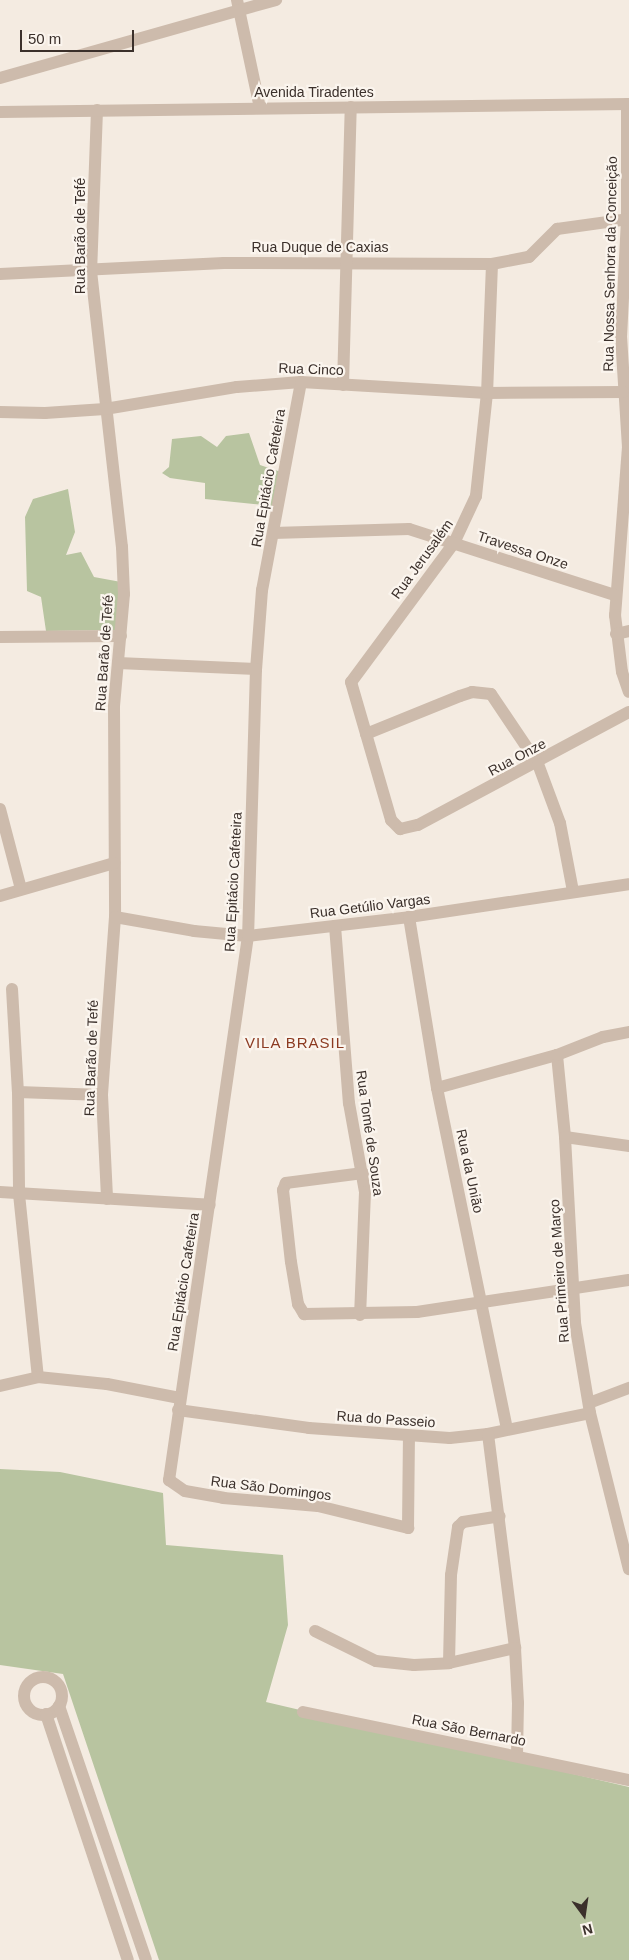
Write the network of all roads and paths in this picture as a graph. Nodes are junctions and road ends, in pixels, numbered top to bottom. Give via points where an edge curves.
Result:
1 (276, 0) edge
2 (238, 5) edge
3 (0, 78) edge
4 (628, 104) edge
5 (351, 107) junction
6 (260, 108) junction
7 (97, 110) junction
8 (0, 112) edge
9 (628, 219) edge
10 (346, 261) junction
11 (492, 264) junction
12 (91, 272) junction
13 (0, 274) edge
14 (301, 382) junction
15 (343, 385) junction
16 (624, 392) junction
17 (487, 393) junction
18 (104, 408) junction
19 (0, 412) edge
20 (628, 447) edge
21 (274, 533) junction
22 (454, 543) junction
23 (615, 595) junction
24 (623, 632) edge
25 (121, 636) junction
26 (0, 637) edge
27 (118, 662) junction
28 (256, 669) junction
29 (629, 692) edge
30 (629, 712) edge
31 (366, 734) junction
32 (538, 764) junction
33 (0, 809) edge
34 (418, 825) joint
35 (114, 863) junction
36 (629, 884) edge
37 (21, 888) junction
38 (573, 891) junction
39 (0, 896) edge
40 (115, 917) junction
41 (409, 917) junction
42 (335, 926) junction
43 (248, 936) junction
44 (12, 990) dead end
45 (629, 1032) edge
46 (557, 1055) junction
47 (436, 1088) junction
48 (18, 1092) junction
49 (102, 1095) junction
50 (565, 1137) junction
51 (629, 1146) edge
52 (363, 1173) junction
53 (0, 1192) edge
54 (19, 1194) junction
55 (107, 1200) junction
56 (210, 1205) junction
57 (629, 1280) edge
58 (572, 1286) junction
59 (480, 1303) junction
60 (360, 1315) junction
61 (38, 1377) junction
62 (0, 1386) edge
63 (629, 1388) edge
64 (179, 1404) junction
65 (590, 1408) junction
66 (507, 1429) junction
67 (488, 1434) junction
68 (409, 1437) junction
69 (168, 1473) joint
70 (500, 1516) junction
71 (629, 1569) edge
72 (315, 1631) dead end
73 (515, 1648) junction
74 (449, 1663) junction
75 (59, 1706) junction
76 (303, 1712) dead end
77 (46, 1714) junction
78 (517, 1754) junction
79 (629, 1780) edge
80 (128, 1960) edge
81 (146, 1960) edge

1 - 2 street
2 - 3 street
2 - 6 street
4 - 5 street, Avenida Tiradentes
4 - 9 street, Rua Nossa Senhora da Conceição
5 - 6 street, Avenida Tiradentes
5 - 10 street
6 - 7 street, Avenida Tiradentes
7 - 8 street, Avenida Tiradentes
7 - 12 street, Rua Barão de Tefé
9 - 11 street, Rua Duque de Caxias via 557,228 529,257
9 - 16 street, Rua Nossa Senhora da Conceição via 621,336
10 - 11 street, Rua Duque de Caxias
10 - 12 street, Rua Duque de Caxias via 224,262
10 - 15 street
11 - 17 street, Rua Jerusalém
12 - 13 street, Rua Duque de Caxias
12 - 18 street, Rua Barão de Tefé
14 - 15 street, Rua Cinco
14 - 18 street, Rua Cinco via 237,387
14 - 21 street, Rua Epitácio Cafeteira
15 - 17 street, Rua Cinco
16 - 17 street, Rua Cinco
16 - 20 street, Rua Nossa Senhora da Conceição
17 - 22 street, Rua Jerusalém via 476,496
18 - 19 street, Rua Cinco via 45,414
18 - 25 street, Rua Barão de Tefé via 122,547
20 - 23 street, Rua Nossa Senhora da Conceição
21 - 22 street, Travessa Onze via 409,529
21 - 28 street, Rua Epitácio Cafeteira via 262,590
22 - 23 street, Travessa Onze
22 - 31 street, Rua Jerusalém via 351,682
23 - 24 street, Rua Nossa Senhora da Conceição
24 - 29 street, Rua Nossa Senhora da Conceição via 622,672
25 - 26 street
25 - 27 street, Rua Barão de Tefé
27 - 28 street
27 - 35 street, Rua Barão de Tefé via 114,707
28 - 43 street, Rua Epitácio Cafeteira
30 - 32 street, Rua Onze
31 - 32 street via 472,692 491,694
31 - 34 street, Rua Jerusalém via 391,820 400,829
32 - 34 street, Rua Onze
32 - 38 street via 560,823
33 - 37 street
35 - 37 street
35 - 40 street, Rua Barão de Tefé
36 - 38 street, Rua Getúlio Vargas
37 - 39 street
38 - 41 street, Rua Getúlio Vargas
40 - 43 street, Rua Getúlio Vargas via 194,931
40 - 49 street, Rua Barão de Tefé
41 - 42 street, Rua Getúlio Vargas
41 - 47 street, Rua da União
42 - 43 street, Rua Getúlio Vargas
42 - 52 street, Rua Tomé de Souza via 349,1104
43 - 56 street, Rua Epitácio Cafeteira
44 - 48 street
45 - 46 street via 603,1037
46 - 47 street
46 - 50 street, Rua Primeiro de Março
47 - 59 street, Rua da União
48 - 49 street
48 - 54 street
49 - 55 street, Rua Barão de Tefé
50 - 51 street
50 - 58 street, Rua Primeiro de Março
52 - 60 street, Rua Tomé de Souza
52 - 60 street via 286,1183 283,1190 299,1310 307,1316
53 - 54 street
54 - 55 street
54 - 61 street
55 - 56 street
56 - 64 street, Rua Epitácio Cafeteira
57 - 58 street
58 - 59 street
58 - 65 street, Rua Primeiro de Março
59 - 60 street via 417,1312
59 - 66 street, Rua da União
61 - 62 street, Rua do Passeio
61 - 64 street, Rua do Passeio via 107,1384
63 - 65 street, Rua do Passeio
64 - 68 street, Rua do Passeio
64 - 69 street, Rua Epitácio Cafeteira
65 - 66 street, Rua do Passeio
65 - 71 street, Rua Primeiro de Março
66 - 67 street, Rua do Passeio
67 - 68 street, Rua do Passeio
67 - 70 street
68 - 69 street, Rua São Domingos via 408,1528 318,1506 223,1498 185,1491 172,1484
70 - 73 street
70 - 74 street via 463,1522 458,1527 451,1576
72 - 74 street via 376,1660 414,1665
73 - 74 street
73 - 78 street
75 - 77 street
75 - 77 street via 62,1691 58,1684 45,1677 31,1682 26,1688 25,1702 34,1712
75 - 81 street
76 - 78 street, Rua São Bernardo
77 - 80 street
78 - 79 street, Rua São Bernardo

